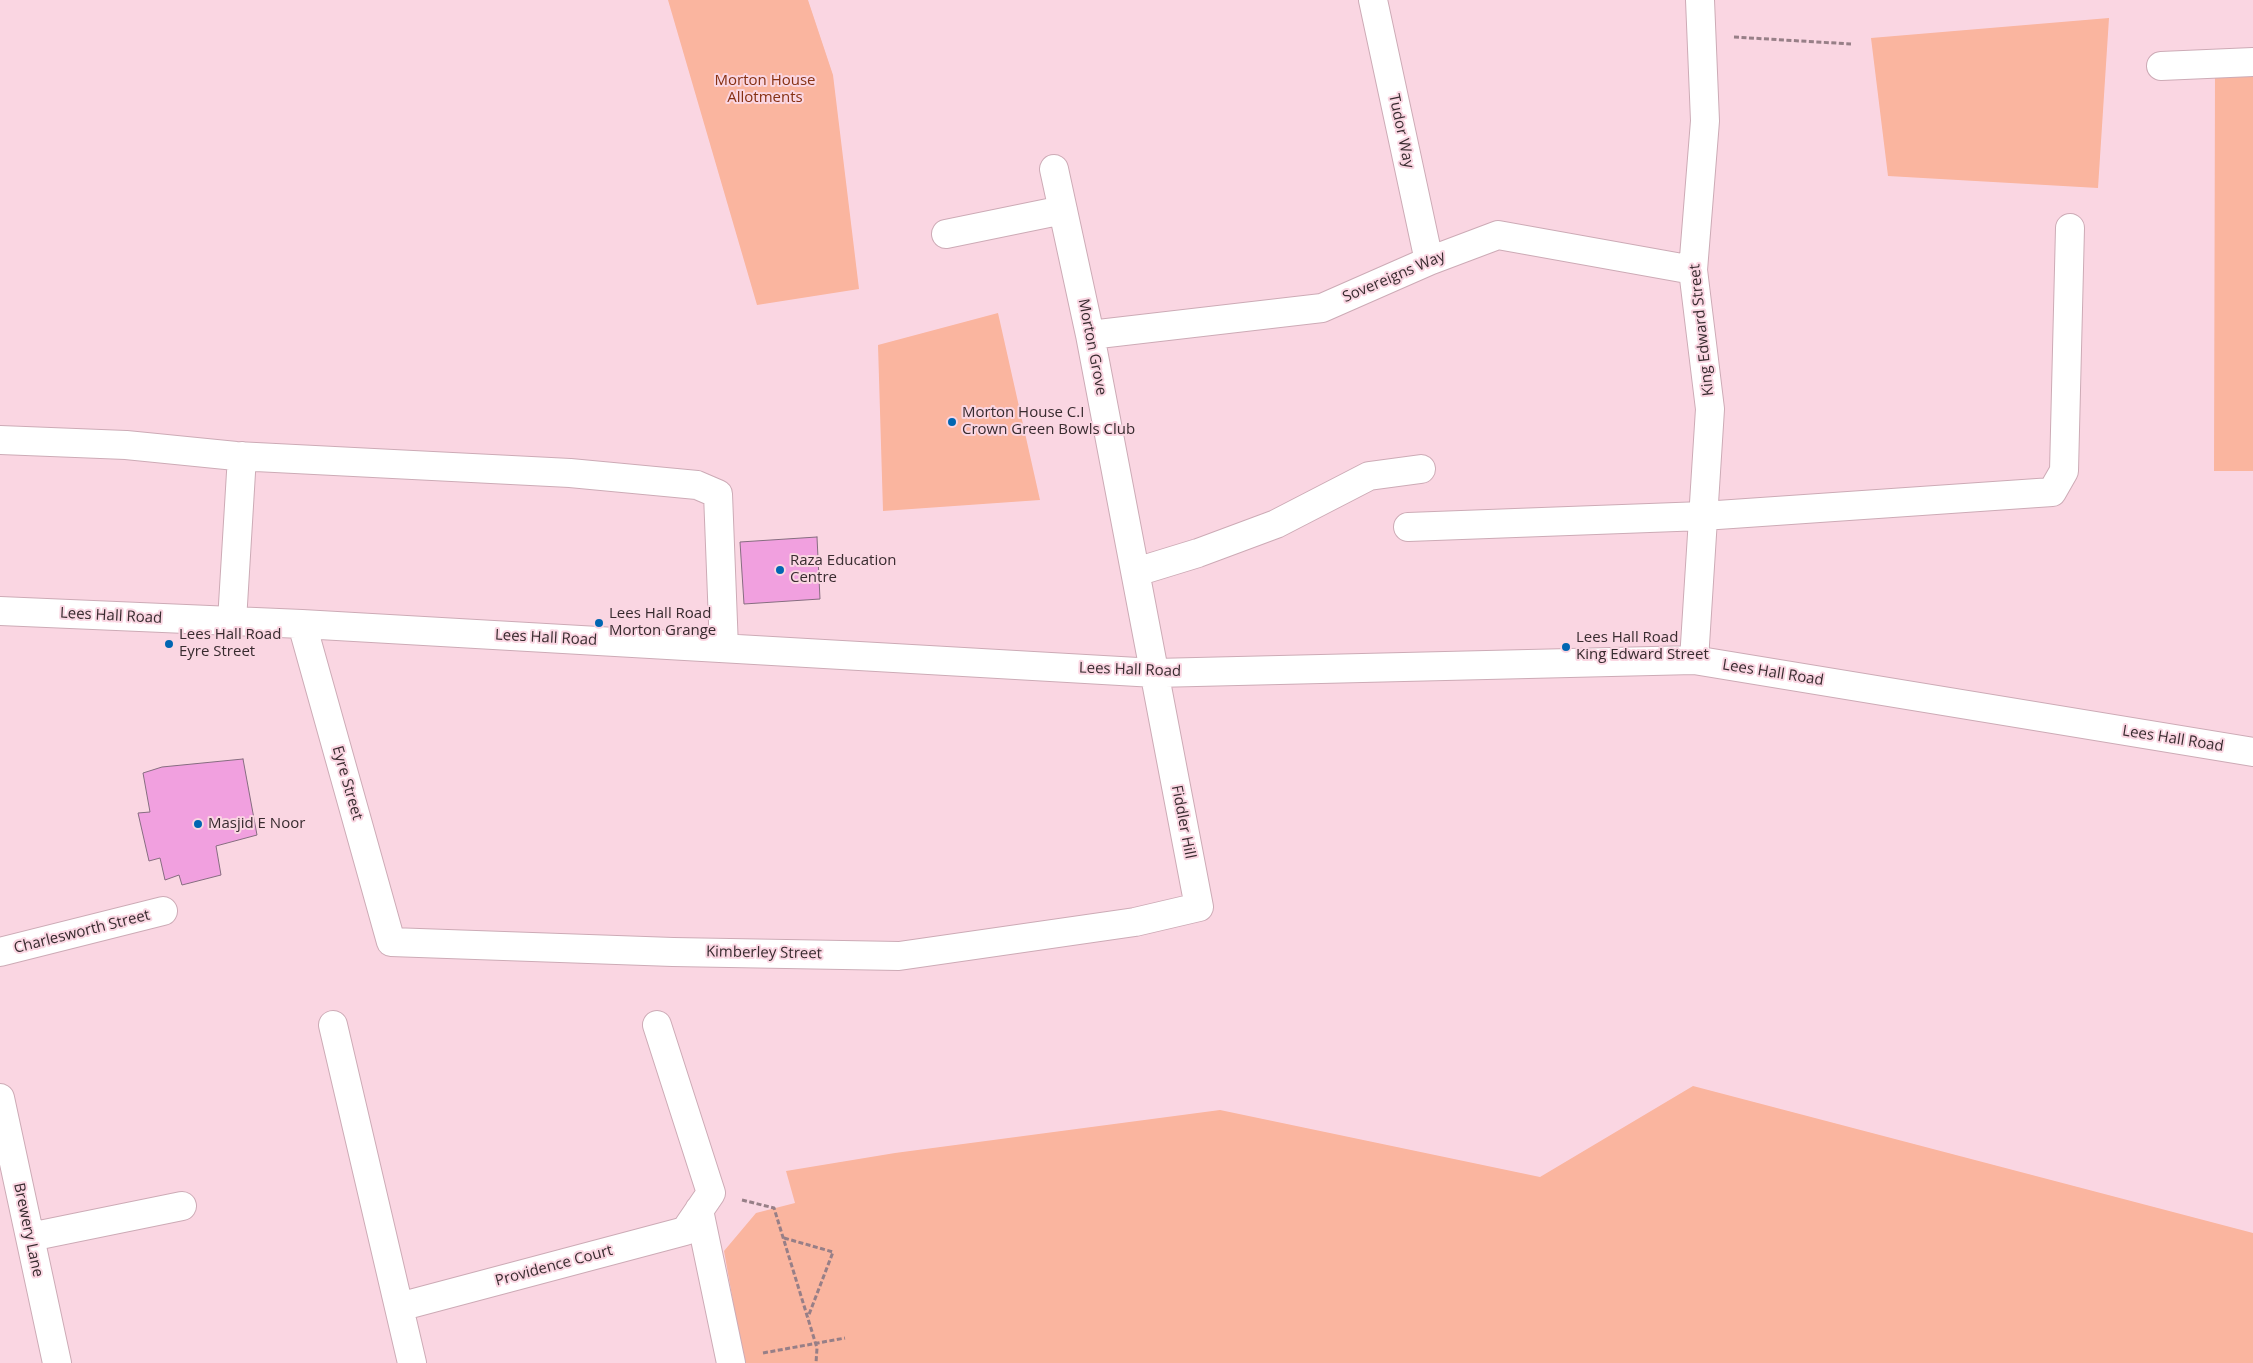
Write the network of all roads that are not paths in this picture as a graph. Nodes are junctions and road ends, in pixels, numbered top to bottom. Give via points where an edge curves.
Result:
1 (1373, 0) edge
2 (1700, 0) edge
3 (2253, 62) edge
4 (2162, 66) dead end
5 (1054, 168) dead end
6 (1063, 210) junction
7 (2070, 228) dead end
8 (946, 234) dead end
9 (1429, 261) junction
10 (1693, 270) junction
11 (1090, 335) junction
12 (0, 440) edge
13 (242, 456) junction
14 (1421, 470) dead end
15 (1703, 516) junction
16 (1408, 527) dead end
17 (1136, 572) junction
18 (0, 611) edge
19 (232, 621) junction
20 (302, 624) junction
21 (724, 648) junction
22 (1694, 660) junction
23 (1155, 673) junction
24 (2253, 752) edge
25 (163, 911) dead end
26 (1135, 922) joint
27 (391, 942) joint
28 (0, 952) edge
29 (333, 1025) dead end
30 (657, 1025) dead end
31 (0, 1098) edge
32 (182, 1206) dead end
33 (699, 1210) junction
34 (30, 1237) junction
35 (399, 1307) junction
36 (742, 1359) edge
37 (57, 1363) edge
38 (412, 1363) edge

1 - 9 street, Tudor Way
2 - 10 street, King Edward Street via 1704,121
3 - 4 street
5 - 6 street, Morton Grove
6 - 8 street
6 - 11 street, Morton Grove
7 - 15 street via 2064,471 2052,492
9 - 10 street, Sovereigns Way via 1498,235
9 - 11 street, Sovereigns Way via 1322,308
10 - 15 street, King Edward Street via 1710,409
11 - 17 street, Morton Grove
12 - 13 street via 126,445
13 - 19 street
13 - 21 street via 570,474 697,485 710,489 718,494
14 - 17 street via 1369,476 1276,524
15 - 16 street
15 - 22 street, King Edward Street
17 - 23 street, Morton Grove
18 - 19 street, Lees Hall Road
19 - 20 street, Lees Hall Road
20 - 21 street, Lees Hall Road
20 - 27 street, Eyre Street
21 - 23 street, Lees Hall Road
22 - 23 street, Lees Hall Road
22 - 24 street, Lees Hall Road
23 - 26 street, Fiddler Hill via 1199,907
25 - 28 street, Charlesworth Street
26 - 27 street, Kimberley Street via 900,956
29 - 35 street
30 - 33 street, Providence Court via 711,1193
31 - 34 street, Brewery Lane
32 - 34 street
33 - 35 street, Providence Court via 685,1231
33 - 36 street
34 - 37 street, Brewery Lane
35 - 38 street

